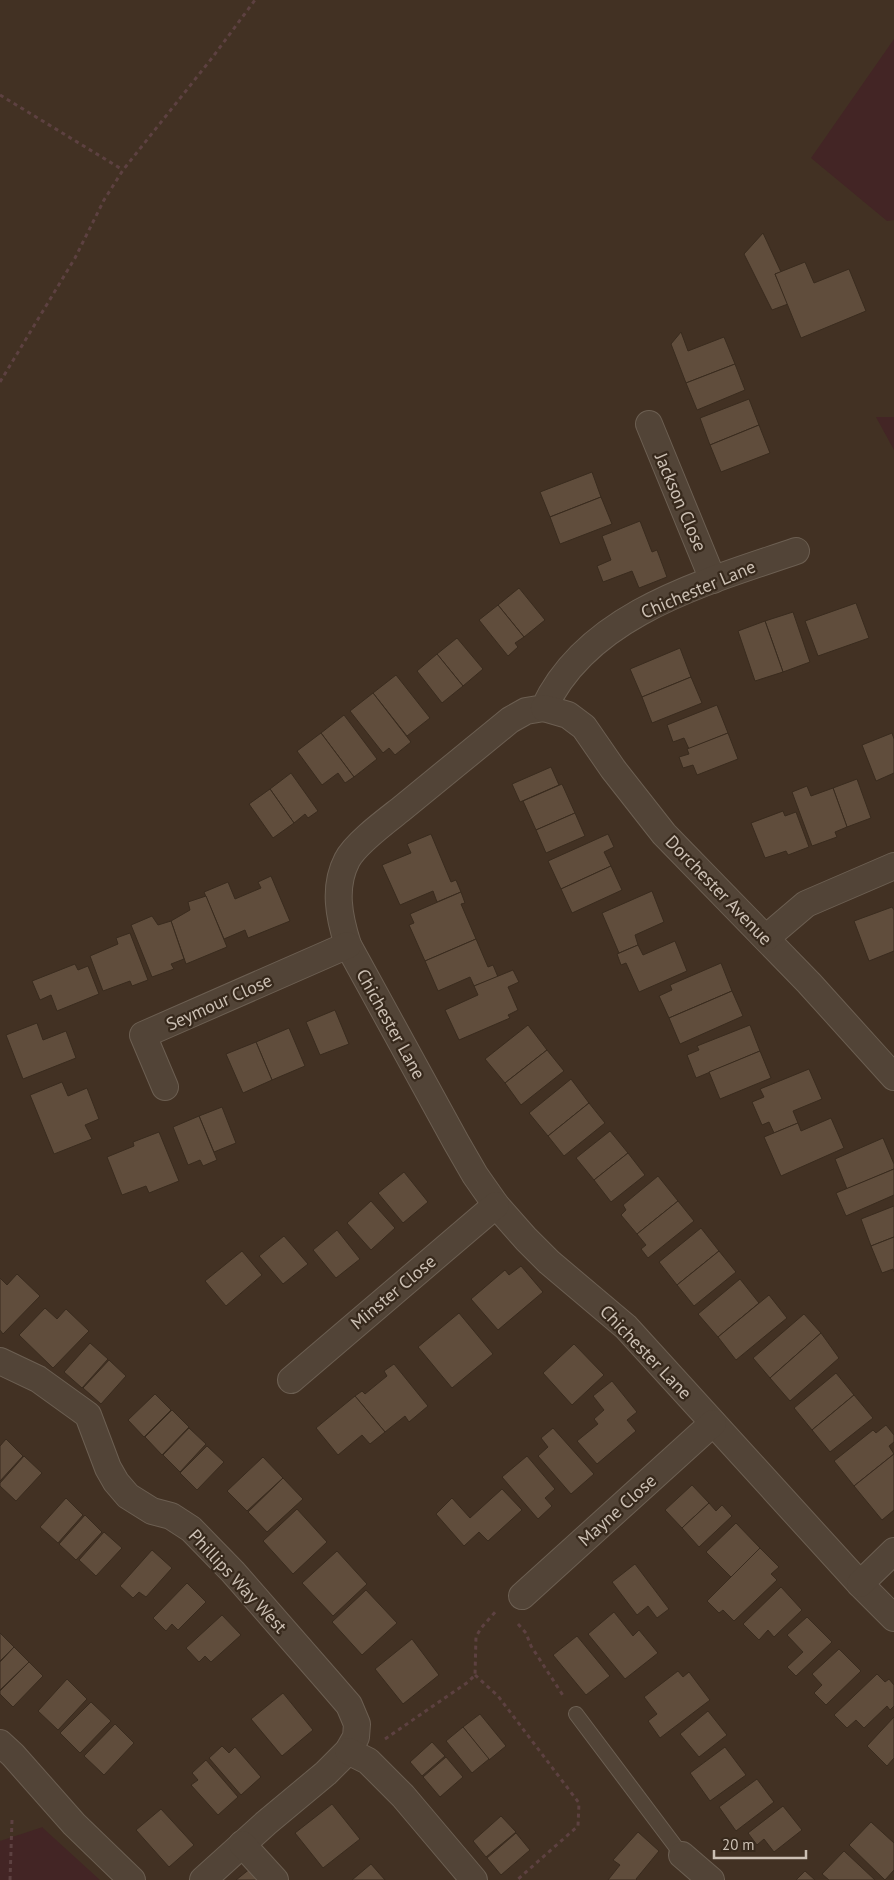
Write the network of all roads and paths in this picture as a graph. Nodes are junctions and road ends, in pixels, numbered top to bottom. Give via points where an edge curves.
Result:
1 (255, 0) edge
2 (0, 95) edge
3 (123, 170) junction
4 (0, 382) edge
5 (648, 424) dead end
6 (796, 550) dead end
7 (714, 580) junction
8 (544, 708) junction
9 (894, 866) edge
10 (766, 938) junction
11 (348, 945) junction
12 (894, 1077) edge
13 (165, 1087) dead end
14 (496, 1205) junction
15 (0, 1361) edge
16 (291, 1380) dead end
17 (713, 1423) junction
18 (894, 1551) edge
19 (860, 1584) junction
20 (512, 1601) joint
21 (894, 1618) edge
22 (516, 1622) dead end
23 (475, 1675) junction
24 (576, 1714) joint
25 (7, 1749) edge
26 (348, 1751) junction
27 (12, 1820) dead end
28 (242, 1844) junction
29 (682, 1855) joint
30 (10, 1880) edge
31 (132, 1880) edge
32 (203, 1880) edge
33 (275, 1880) edge
34 (474, 1880) edge
35 (518, 1880) edge
36 (711, 1880) edge

1 - 3 path
2 - 3 path
3 - 4 path via 75,258
5 - 7 street, Jackson Close
6 - 7 street, Chichester Lane
7 - 8 street, Chichester Lane via 646,608 616,627 565,674
8 - 10 street, Dorchester Avenue via 568,716 584,727 664,834
8 - 11 street, Chichester Lane via 526,711 510,720 370,834 348,858 339,884 338,905
9 - 10 street via 806,904
10 - 12 street, Dorchester Avenue
11 - 13 street, Seymour Close via 143,1035
11 - 14 street, Chichester Lane via 456,1142
14 - 16 street, Minster Close
14 - 17 street, Chichester Lane via 550,1262 626,1328
15 - 26 street, Phillips Way West via 38,1379 88,1415 108,1468 128,1496 191,1529 233,1572 349,1705 357,1724 356,1737
17 - 19 street, Chichester Lane
17 - 20 street, Mayne Close
18 - 19 street
19 - 21 street, Chichester Lane
20 - 23 path via 481,1628 476,1637
22 - 24 path
23 - 26 path via 371,1750
23 - 35 path via 498,1696 579,1803 578,1826
24 - 29 lane
25 - 31 street via 74,1824
26 - 28 street, Phillips Way West via 326,1774
26 - 34 street via 368,1761 403,1796
27 - 30 path
28 - 32 street, Phillips Way West
28 - 33 street
29 - 36 street

